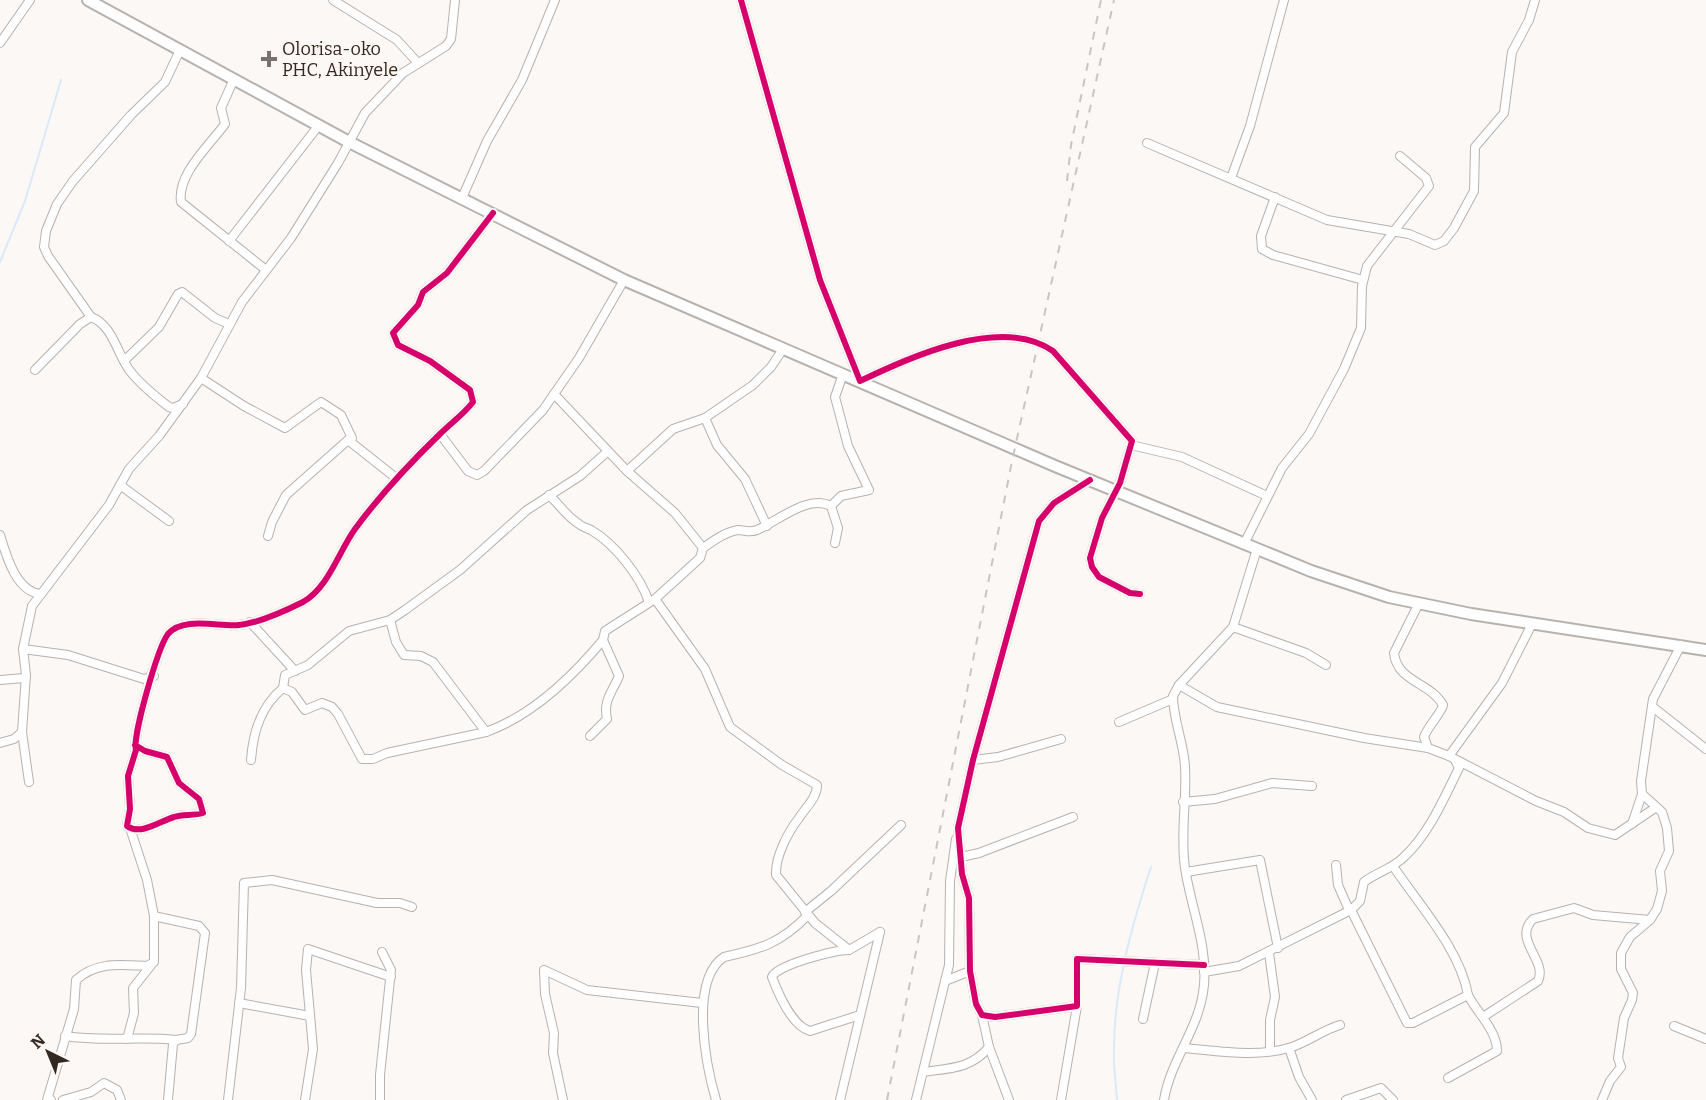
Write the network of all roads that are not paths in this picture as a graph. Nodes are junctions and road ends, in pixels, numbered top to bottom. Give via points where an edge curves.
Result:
1 (30, 0) edge
2 (88, 0) edge
3 (333, 0) edge
4 (455, 0) edge
5 (555, 0) edge
6 (741, 0) edge
7 (1284, 0) edge
8 (1535, 0) edge
9 (0, 43) edge
10 (180, 50) junction
11 (418, 63) junction
12 (234, 79) junction
13 (319, 125) junction
14 (349, 142) junction
15 (1146, 142) dead end
16 (1400, 156) dead end
17 (1232, 178) junction
18 (1275, 197) junction
19 (462, 198) junction
20 (493, 213) junction
21 (1391, 233) junction
22 (229, 241) junction
23 (266, 270) junction
24 (624, 280) junction
25 (1363, 280) junction
26 (91, 317) junction
27 (229, 324) junction
28 (783, 349) junction
29 (124, 361) junction
30 (35, 370) dead end
31 (843, 374) junction
32 (201, 378) junction
33 (860, 381) junction
34 (554, 394) junction
35 (184, 403) junction
36 (705, 417) junction
37 (440, 434) junction
38 (352, 438) dead end
39 (1131, 445) junction
40 (608, 452) junction
41 (627, 471) junction
42 (396, 478) junction
43 (1090, 480) junction
44 (120, 485) junction
45 (1117, 490) junction
46 (549, 495) junction
47 (1267, 496) junction
48 (831, 506) junction
49 (169, 521) dead end
50 (767, 525) junction
51 (0, 535) edge
52 (268, 536) dead end
53 (835, 543) dead end
54 (1244, 544) junction
55 (703, 548) junction
56 (1257, 549) junction
57 (41, 594) junction
58 (1140, 594) dead end
59 (652, 601) junction
60 (1419, 603) junction
61 (390, 620) junction
62 (250, 622) junction
63 (1532, 624) junction
64 (1233, 627) junction
65 (603, 640) junction
66 (1682, 645) junction
67 (23, 649) junction
68 (1706, 650) edge
69 (1326, 665) dead end
70 (295, 671) junction
71 (154, 676) junction
72 (24, 678) junction
73 (0, 680) edge
74 (1179, 686) junction
75 (283, 688) junction
76 (1173, 699) junction
77 (1654, 708) junction
78 (1119, 722) dead end
79 (22, 732) junction
80 (486, 732) junction
81 (590, 736) dead end
82 (1061, 739) dead end
83 (0, 743) edge
84 (135, 746) junction
85 (1428, 748) junction
86 (1706, 749) edge
87 (1449, 756) junction
88 (250, 760) dead end
89 (974, 760) junction
90 (29, 782) dead end
91 (1312, 786) dead end
92 (1642, 794) junction
93 (1183, 802) junction
94 (1655, 808) junction
95 (1073, 818) dead end
96 (1632, 824) junction
97 (901, 825) dead end
98 (130, 828) junction
99 (958, 828) junction
100 (961, 857) junction
101 (1336, 866) dead end
102 (1393, 866) junction
103 (1186, 872) junction
104 (412, 907) dead end
105 (1350, 910) junction
106 (806, 914) junction
107 (154, 916) junction
108 (1650, 920) junction
109 (1278, 948) junction
110 (849, 950) junction
111 (382, 952) dead end
112 (1269, 953) junction
113 (154, 962) junction
114 (1155, 963) junction
115 (1204, 968) junction
116 (970, 971) junction
117 (391, 977) junction
118 (945, 981) junction
119 (1468, 995) junction
120 (239, 1003) junction
121 (702, 1003) junction
122 (1077, 1006) junction
123 (861, 1015) junction
124 (982, 1015) junction
125 (310, 1016) junction
126 (1484, 1017) junction
127 (1143, 1019) dead end
128 (1340, 1025) dead end
129 (1674, 1026) dead end
130 (65, 1036) junction
131 (127, 1039) junction
132 (1706, 1039) edge
133 (176, 1040) junction
134 (989, 1047) junction
135 (1184, 1048) junction
136 (1289, 1048) junction
137 (1270, 1051) junction
138 (922, 1072) junction
139 (1448, 1078) dead end
140 (51, 1100) edge
141 (63, 1100) edge
142 (121, 1100) edge
143 (168, 1100) edge
144 (228, 1100) edge
145 (305, 1100) edge
146 (380, 1100) edge
147 (563, 1100) edge
148 (716, 1100) edge
149 (840, 1100) edge
150 (916, 1100) edge
151 (1009, 1100) edge
152 (1061, 1100) edge
153 (1164, 1100) edge
154 (1312, 1100) edge
155 (1346, 1100) edge
156 (1393, 1100) edge
157 (1602, 1100) edge

1 - 9 street
2 - 10 main road
3 - 11 street via 397,40
4 - 11 street via 451,39
5 - 19 street via 522,80 487,141
6 - 33 street via 820,280
7 - 17 street
8 - 21 street via 1512,52 1504,113 1475,147 1474,191 1454,228 1435,245 1409,234
10 - 12 main road
10 - 26 street via 165,82 73,180 46,231 44,247 48,256
11 - 14 street via 390,84 365,113
12 - 13 main road
12 - 22 street via 221,108 225,124 179,192 181,202
13 - 14 main road
13 - 22 street
14 - 19 main road
14 - 23 street via 291,238
15 - 17 street
16 - 21 street via 1426,178 1429,186
17 - 18 street
18 - 21 street via 1327,220
18 - 25 street via 1261,236 1262,249
19 - 20 main road
20 - 24 main road
20 - 37 street via 447,273 423,292 418,305 393,333 398,345 430,361 473,393 473,402
21 - 25 street via 1372,257
22 - 23 street
23 - 27 street
24 - 28 main road
24 - 34 street
25 - 47 street via 1361,328 1344,369 1324,410
26 - 29 street via 106,329
26 - 30 street
27 - 29 street via 182,292 159,327
27 - 32 street
28 - 31 main road
28 - 36 street via 753,386
29 - 35 street via 167,405 173,408
31 - 33 main road
31 - 48 street via 835,397 848,446 869,490 841,496
32 - 35 street
32 - 38 street via 285,428 321,402 341,415
33 - 39 street via 902,362 970,341 1038,341 1053,351 1127,434
33 - 43 main road
34 - 37 street via 528,427 477,476 468,471
34 - 40 street
35 - 44 street
36 - 41 street via 673,429
36 - 50 street via 717,445 745,479
37 - 42 street
39 - 45 street
39 - 47 street via 1191,461
40 - 41 street
40 - 46 street
41 - 55 street via 675,513
42 - 52 street via 348,440 286,495
42 - 62 street via 353,531 344,552 311,595
43 - 45 main road
43 - 89 street via 1054,503 1039,521
44 - 49 street
44 - 57 street
45 - 54 main road
45 - 58 street via 1102,518 1090,562 1099,577
46 - 59 street via 567,515 619,554
46 - 61 street via 460,570
47 - 54 street
48 - 50 street via 806,505
48 - 53 street via 838,528
50 - 55 street via 751,532 733,531
51 - 57 street via 16,575 32,591
54 - 56 main road
55 - 59 street via 700,558
56 - 60 main road via 1359,588
56 - 64 street
57 - 67 street via 32,606
59 - 65 street via 605,632
59 - 106 street via 705,669 730,727 782,765 818,785 776,868 776,875
60 - 63 main road
60 - 85 street via 1394,653 1400,671 1443,705 1424,737
61 - 70 street via 349,631
61 - 80 street via 404,655 422,656 433,662
62 - 70 street
62 - 71 street via 175,628 164,641
63 - 66 main road
63 - 87 street via 1502,683
64 - 69 street via 1306,653
64 - 74 street
65 - 80 street via 579,667 531,707 505,725
65 - 81 street via 619,676 608,695 607,719
66 - 68 main road
66 - 77 street via 1657,688
67 - 71 street via 68,655 144,679
67 - 72 street
70 - 75 street via 285,675
71 - 84 street via 136,728
72 - 73 street
72 - 79 street
74 - 76 street
74 - 85 street via 1217,707
75 - 80 street via 292,692 305,710 322,703 332,707 362,759
75 - 88 street via 268,700 255,731
76 - 78 street
76 - 93 street via 1185,767
77 - 86 street
77 - 92 street via 1643,759
79 - 83 street
79 - 90 street
82 - 89 street
84 - 98 street via 128,776
84 - 98 street via 167,758 179,783 199,799 203,813 173,817 143,829
85 - 87 street
87 - 96 street via 1564,812 1588,828 1615,835
87 - 102 street via 1458,762 1459,768 1438,811
89 - 99 street
91 - 93 street via 1272,783 1215,799
92 - 94 street
92 - 96 street
93 - 103 street
94 - 96 street
94 - 108 street via 1662,812 1669,851 1660,871 1661,901
95 - 100 street
97 - 106 street
98 - 107 street
99 - 100 street
99 - 118 street via 950,881 951,941
100 - 116 street via 969,898
101 - 105 street via 1338,885
102 - 105 street via 1364,882 1360,901
102 - 119 street via 1444,938
103 - 109 street via 1260,860
103 - 115 street
104 - 120 street via 272,880 244,883
105 - 109 street
105 - 119 street via 1407,1023
106 - 110 street
106 - 121 street via 794,930 775,942 720,959
107 - 113 street
107 - 133 street via 194,924 204,930 191,1034
108 - 126 street via 1593,915 1574,908 1533,919 1528,923 1526,939 1540,969 1538,981
108 - 157 street via 1630,937 1621,953 1621,969 1633,993 1623,1018 1618,1058 1621,1067
109 - 112 street
110 - 123 street via 880,932
110 - 123 street via 835,950 779,969 772,977 794,1019 805,1030
111 - 117 street
112 - 115 street via 1239,966
112 - 137 street via 1275,997
113 - 130 street via 147,966 101,965 85,972 76,980 74,1009
113 - 131 street via 134,988 134,1012
114 - 115 street
114 - 122 street via 1076,960
114 - 127 street
115 - 135 street via 1203,994
116 - 118 street
116 - 124 street
117 - 125 street via 308,949
117 - 146 street
118 - 138 street
119 - 126 street
120 - 125 street
120 - 144 street
121 - 147 street via 587,990 544,970 554,1033 553,1053
121 - 148 street via 710,1081
122 - 124 street via 1010,1017
122 - 152 street
123 - 149 street
124 - 134 street
125 - 145 street via 313,1049
126 - 139 street via 1497,1051
128 - 136 street
129 - 132 street
130 - 131 street
130 - 140 street via 47,1100
131 - 133 street
133 - 143 street
134 - 138 street via 979,1059 963,1067
134 - 151 street
135 - 137 street
135 - 153 street
136 - 137 street
136 - 154 street
138 - 150 street
141 - 142 street via 91,1092 104,1083 117,1090
155 - 156 street via 1381,1088

